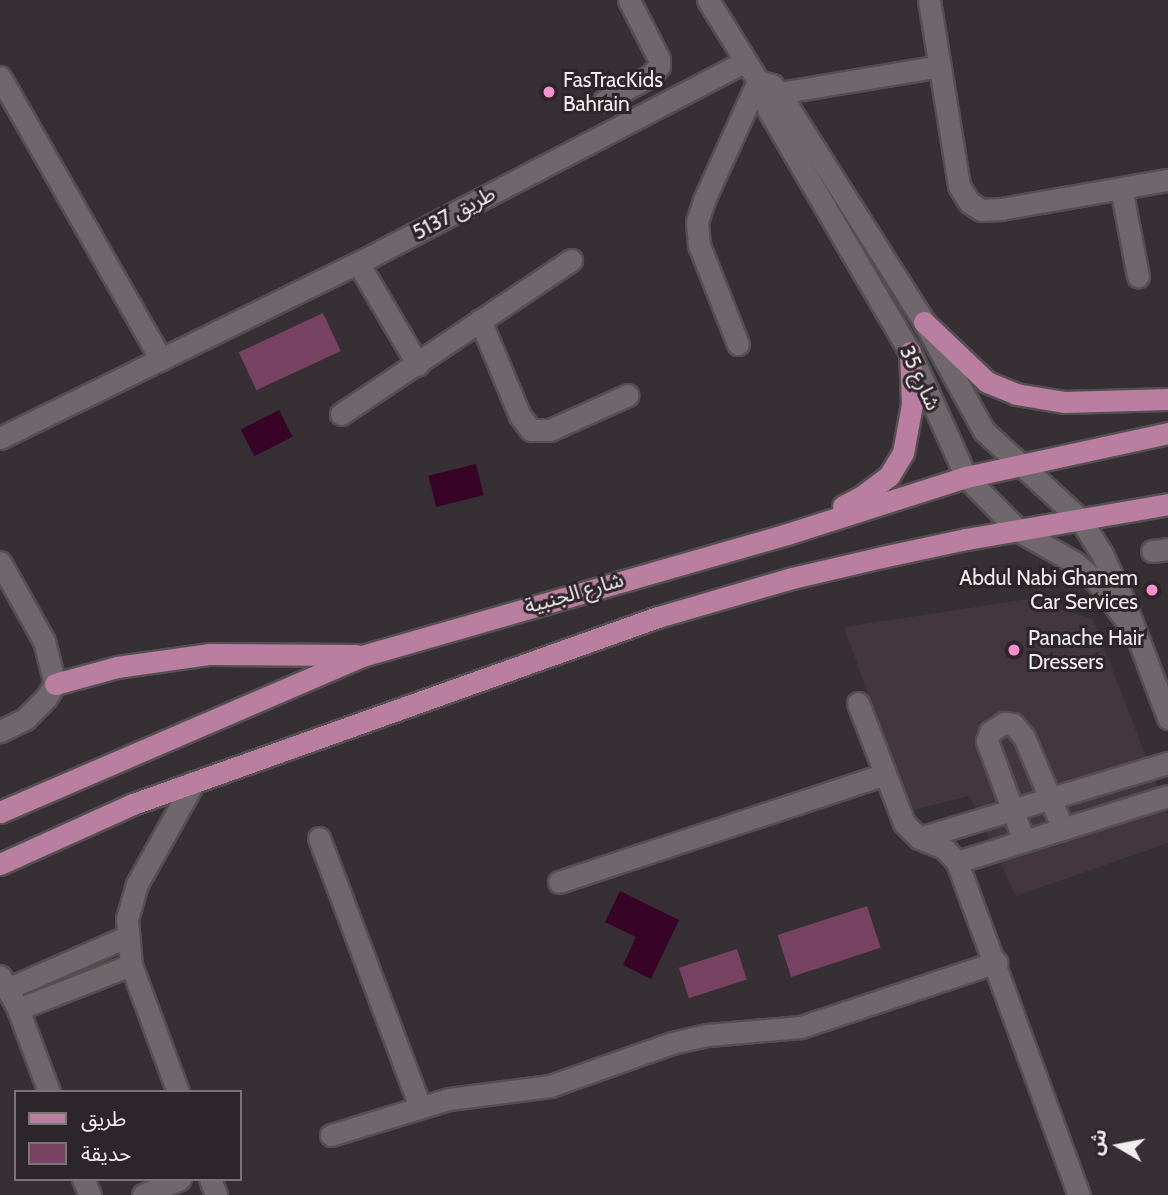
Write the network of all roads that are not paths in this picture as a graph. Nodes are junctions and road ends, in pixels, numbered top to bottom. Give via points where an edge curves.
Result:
1 (629, 0) edge
2 (708, 0) edge
3 (929, 0) edge
4 (744, 62) junction
5 (940, 66) junction
6 (0, 77) edge
7 (758, 81) junction
8 (779, 93) junction
9 (604, 101) dead end
10 (1168, 180) edge
11 (1121, 188) junction
12 (571, 260) dead end
13 (358, 263) junction
14 (1138, 276) dead end
15 (480, 320) junction
16 (923, 322) junction
17 (738, 344) dead end
18 (910, 352) junction
19 (161, 359) junction
20 (418, 365) junction
21 (628, 395) dead end
22 (1168, 398) edge
23 (341, 414) dead end
24 (1168, 433) edge
25 (0, 438) edge
26 (1021, 465) junction
27 (965, 477) junction
28 (1168, 504) edge
29 (1080, 519) junction
30 (1019, 531) junction
31 (787, 534) junction
32 (0, 562) edge
33 (1134, 631) junction
34 (362, 656) junction
35 (55, 684) junction
36 (858, 703) dead end
37 (1168, 718) edge
38 (7, 728) edge
39 (1168, 763) edge
40 (885, 774) junction
41 (194, 782) junction
42 (1168, 796) edge
43 (1050, 799) junction
44 (1012, 810) junction
45 (0, 811) edge
46 (1063, 829) junction
47 (319, 838) dead end
48 (919, 838) junction
49 (1024, 841) junction
50 (957, 862) junction
51 (0, 864) edge
52 (559, 882) dead end
53 (126, 937) junction
54 (996, 962) junction
55 (131, 965) junction
56 (4, 982) edge
57 (18, 1009) junction
58 (48, 1090) edge
59 (177, 1090) edge
60 (420, 1107) junction
61 (331, 1135) dead end
62 (175, 1181) edge
63 (143, 1195) edge
64 (1079, 1195) edge

1 - 9 street via 659,66 650,76
2 - 4 street, شارع 35
3 - 5 street
4 - 7 street, شارع 35
4 - 13 street, طريق 5137
5 - 8 street
5 - 11 street via 959,186 969,202 981,210 1001,209
6 - 19 street
7 - 8 street, شارع 35
7 - 17 street via 697,222 699,245
7 - 18 street, شارع 35 via 769,111
8 - 16 street, شارع 35
10 - 11 street
11 - 14 street
12 - 15 street
13 - 19 street, طريق 5137
13 - 20 street
15 - 20 street
15 - 21 street via 520,416 531,430 550,430
16 - 22 main road via 987,382 1016,394 1065,402
16 - 26 street, شارع 35 via 984,431
18 - 27 street, شارع 35
18 - 31 main road via 908,433 903,453 889,475 862,497
19 - 25 street, طريق 5137
20 - 23 street
24 - 26 main road, شارع الجنبية
26 - 27 main road, شارع الجنبية
26 - 29 street, شارع 35
27 - 30 street, شارع 35
27 - 31 main road, شارع الجنبية
28 - 29 main road
29 - 30 main road
29 - 33 street, شارع 35 via 1102,554
30 - 33 street, شارع 35 via 1074,562 1098,583
30 - 41 main road via 856,563 681,610
31 - 34 main road, شارع الجنبية
32 - 35 street via 44,641
33 - 37 street, شارع 35
34 - 35 main road via 210,654 117,667
34 - 45 main road, شارع الجنبية
35 - 38 street via 25,719
36 - 40 street
39 - 43 street
40 - 48 street via 904,823
40 - 52 street
41 - 51 main road
41 - 53 street via 137,884
42 - 46 street
43 - 44 street
43 - 44 street via 1020,729 1004,723 990,732 987,741
43 - 46 street
44 - 48 street
44 - 49 street
46 - 49 street
47 - 60 street
48 - 50 street via 944,848
49 - 50 street
50 - 54 street
53 - 55 street
53 - 56 street
54 - 60 street via 801,1027 708,1035 550,1086 449,1098
54 - 64 street
55 - 57 street
55 - 59 street
56 - 57 street
57 - 58 street
60 - 61 street
62 - 63 street

